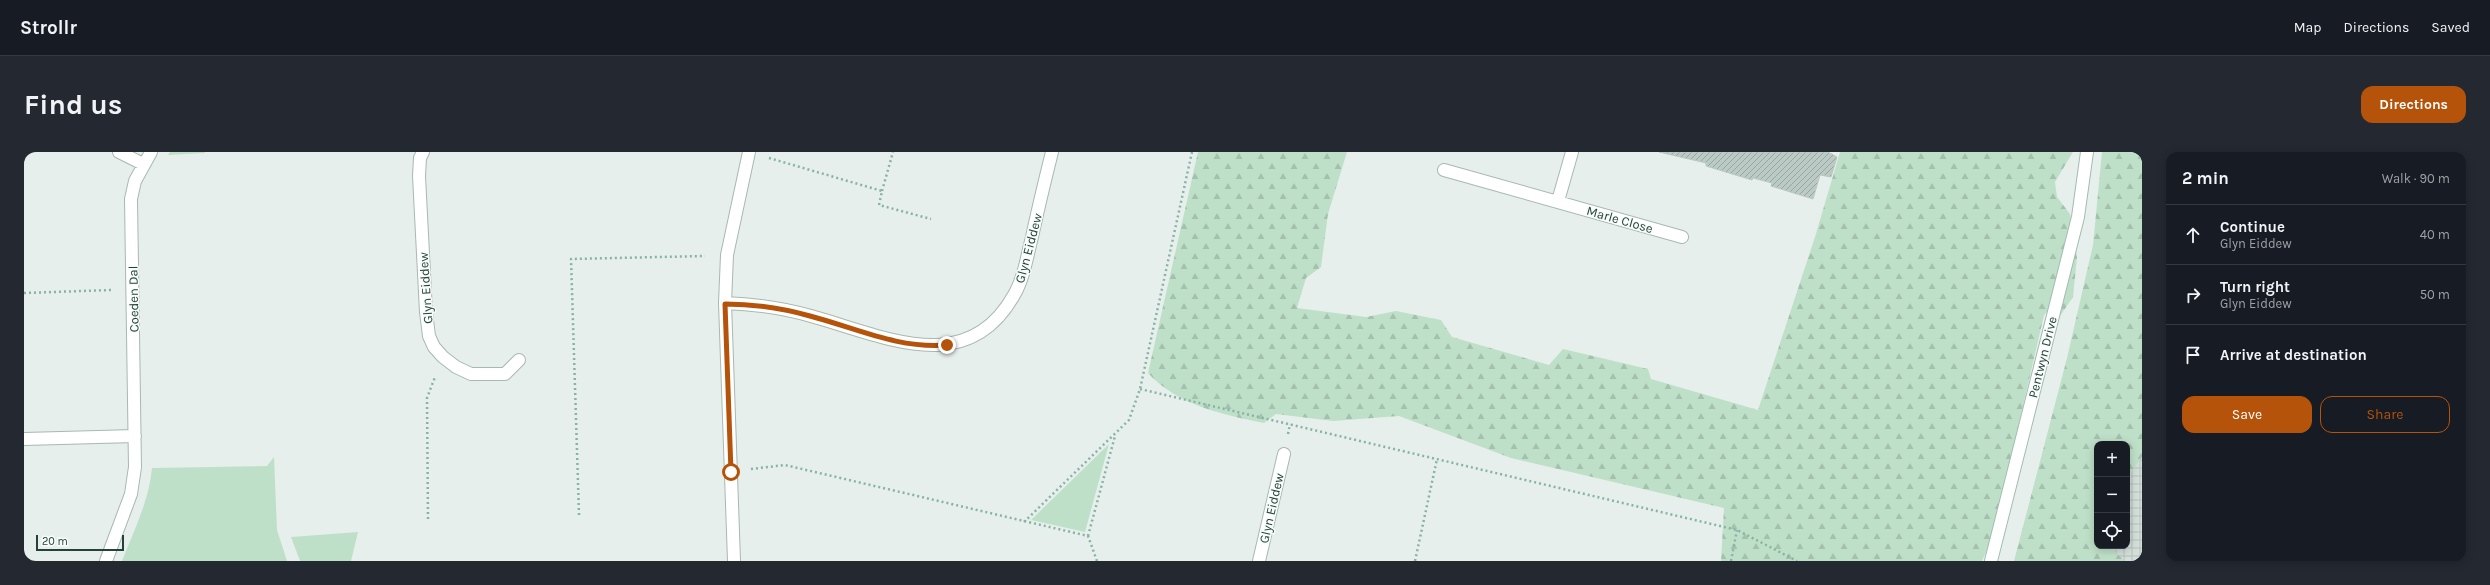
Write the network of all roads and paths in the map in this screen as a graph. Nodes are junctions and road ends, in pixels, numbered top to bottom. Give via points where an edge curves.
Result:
1 (119, 152) edge
2 (151, 152) edge
3 (423, 152) edge
4 (749, 152) edge
5 (893, 152) edge
6 (1052, 152) edge
7 (1192, 152) edge
8 (1572, 152) edge
9 (2086, 152) edge
10 (143, 164) junction
11 (1444, 170) dead end
12 (882, 191) junction
13 (1558, 201) junction
14 (931, 219) dead end
15 (1682, 237) dead end
16 (727, 255) junction
17 (133, 289) junction
18 (24, 293) edge
19 (725, 304) junction
20 (443, 357) junction
21 (519, 360) dead end
22 (1140, 389) junction
23 (1115, 435) junction
24 (135, 436) junction
25 (24, 439) edge
26 (1284, 454) dead end
27 (1437, 459) junction
28 (731, 472) junction
29 (579, 515) dead end
30 (428, 519) dead end
31 (1024, 522) junction
32 (1737, 530) junction
33 (1088, 536) junction
34 (106, 561) edge
35 (734, 561) edge
36 (1097, 561) edge
37 (1258, 561) edge
38 (1415, 561) edge
39 (1731, 561) edge
40 (1797, 561) edge
41 (1991, 561) edge

1 - 10 street
2 - 10 street, Coeden Dal
3 - 20 street, Glyn Eiddew via 420,158 420,176 426,312 429,336
4 - 12 path
4 - 16 street
5 - 12 path
6 - 19 street, Glyn Eiddew via 1024,272 1014,295 988,326 968,339 926,347 902,344 770,306
7 - 22 path
8 - 13 street
9 - 41 street, Pentwyn Drive via 2078,217
10 - 17 street, Coeden Dal via 135,181 131,199
11 - 13 street, Marle Close
12 - 14 path via 879,205
13 - 15 street, Marle Close
16 - 19 street
16 - 29 path via 571,259
17 - 18 path
17 - 24 street, Coeden Dal
19 - 28 street
20 - 21 street, Glyn Eiddew via 471,374 505,374
20 - 30 path via 426,398
22 - 23 path via 1129,420
22 - 27 path
23 - 31 path
23 - 33 path
24 - 25 street
24 - 34 street, Coeden Dal via 131,494
26 - 37 street, Glyn Eiddew
27 - 32 path
27 - 38 path
28 - 31 path via 785,465
28 - 35 street
31 - 33 path
32 - 39 path
32 - 40 path
33 - 36 path

